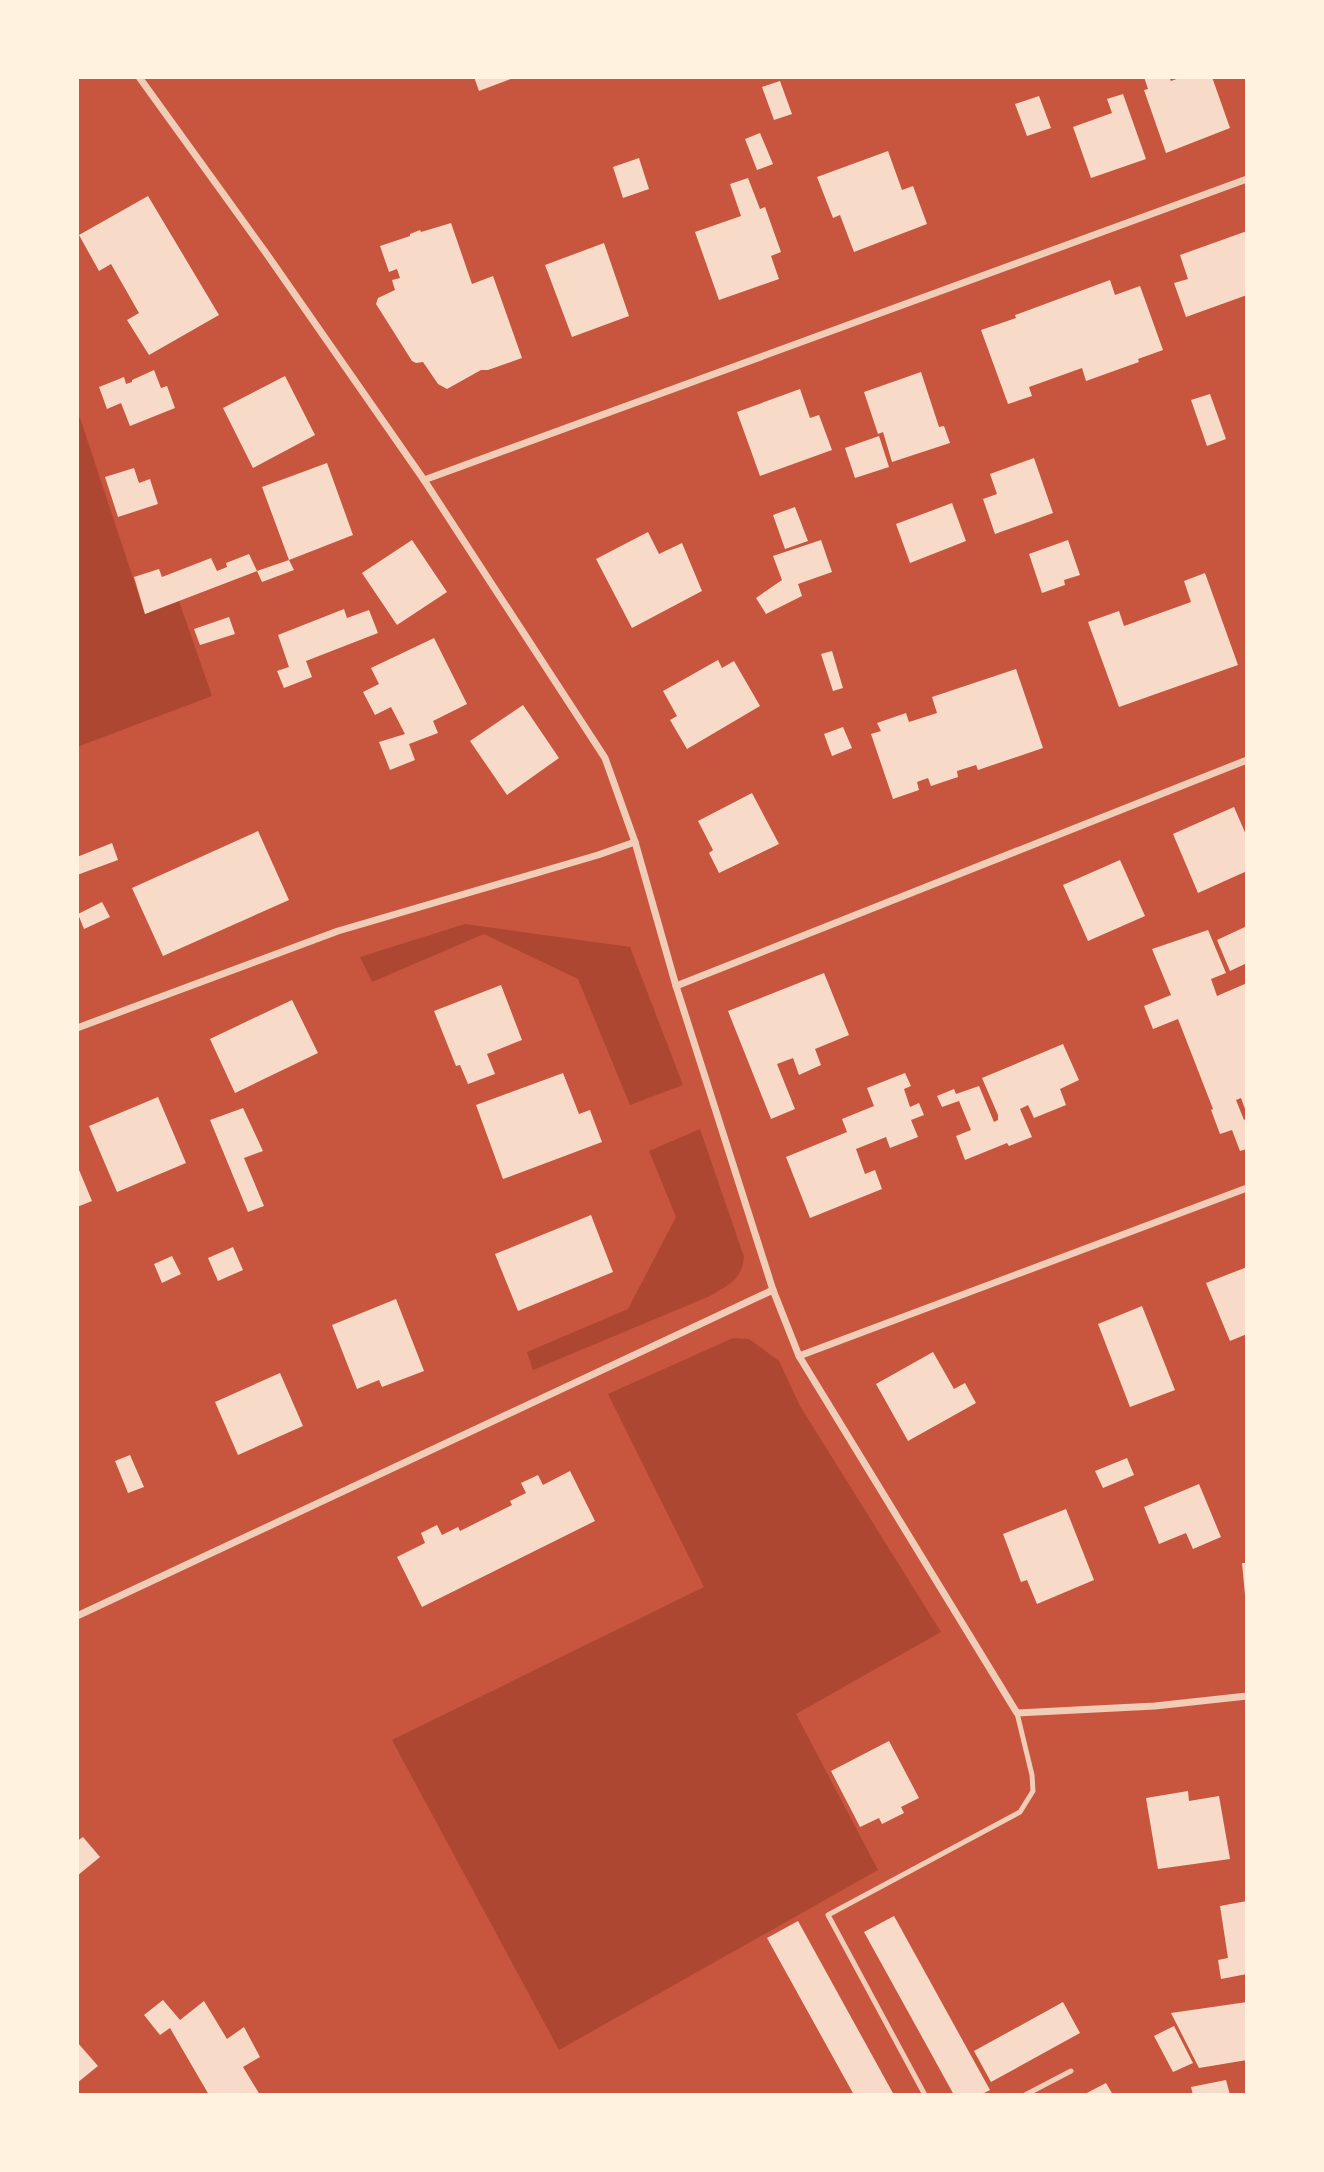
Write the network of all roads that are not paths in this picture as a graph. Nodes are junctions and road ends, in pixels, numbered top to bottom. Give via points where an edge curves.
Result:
1 (139, 77) edge
2 (1247, 179) edge
3 (424, 480) junction
4 (1247, 760) edge
5 (635, 842) junction
6 (676, 986) junction
7 (77, 1028) edge
8 (1247, 1188) edge
9 (773, 1290) junction
10 (799, 1356) junction
11 (77, 1616) edge
12 (1247, 1696) edge
13 (1017, 1713) junction
14 (1071, 2071) dead end
15 (925, 2095) edge
16 (1025, 2095) edge

1 - 3 street
2 - 3 street
3 - 5 street via 605,758
4 - 6 street
5 - 6 street
5 - 7 street via 338,931
6 - 9 street
8 - 10 street
9 - 10 street
9 - 11 street
10 - 13 street
12 - 13 street
13 - 15 lane via 1033,1791 1020,1812 828,1915
14 - 16 lane

